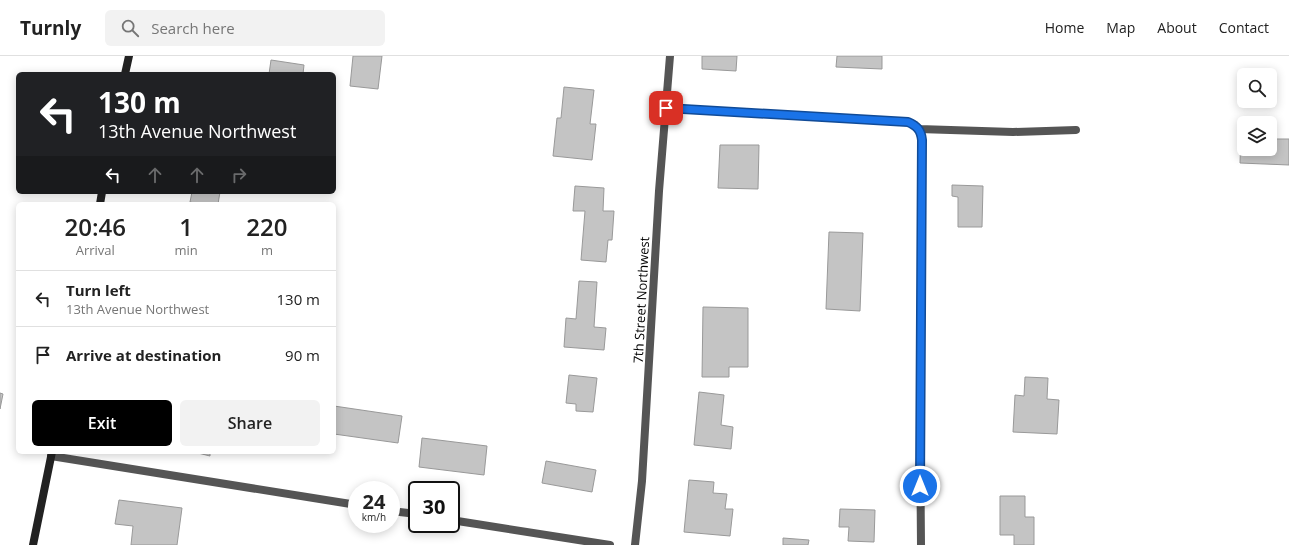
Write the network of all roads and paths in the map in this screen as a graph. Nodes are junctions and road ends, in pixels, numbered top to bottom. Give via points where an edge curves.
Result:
1 (129, 56) edge
2 (670, 56) edge
3 (125, 72) edge
4 (666, 108) junction
5 (919, 129) junction
6 (1076, 130) dead end
7 (52, 454) edge
8 (348, 503) edge
9 (460, 521) edge
10 (33, 545) edge
11 (610, 545) edge
12 (635, 545) edge
13 (921, 545) edge

1 - 3 main road
2 - 4 street, 7th Street Northwest
4 - 5 street via 908,122
4 - 12 street, 7th Street Northwest via 642,481
5 - 6 street via 1013,132
5 - 13 street via 922,140
7 - 8 street
7 - 10 main road
9 - 11 street

